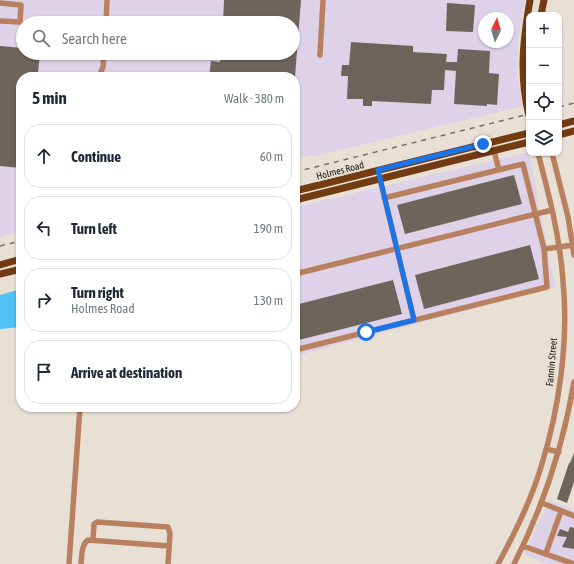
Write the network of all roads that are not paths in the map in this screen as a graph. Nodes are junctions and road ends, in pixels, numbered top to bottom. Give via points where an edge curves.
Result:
1 (107, 0) edge
2 (323, 0) edge
3 (530, 0) edge
4 (544, 0) edge
5 (0, 3) edge
6 (529, 12) edge
7 (542, 12) edge
8 (20, 16) edge
9 (106, 16) edge
10 (0, 21) edge
11 (16, 22) edge
12 (526, 47) edge
13 (320, 55) dead end
14 (104, 60) edge
15 (101, 72) edge
16 (526, 99) edge
17 (574, 121) edge
18 (562, 124) edge
19 (574, 131) edge
20 (526, 134) edge
21 (562, 134) edge
22 (526, 143) edge
23 (494, 151) junction
24 (539, 156) edge
25 (553, 156) edge
26 (378, 170) junction
27 (499, 170) junction
28 (380, 179) junction
29 (300, 190) edge
30 (384, 198) junction
31 (300, 199) edge
32 (552, 210) junction
33 (535, 214) junction
34 (573, 245) edge
35 (560, 247) junction
36 (397, 249) junction
37 (544, 249) junction
38 (574, 255) edge
39 (16, 260) edge
40 (0, 264) edge
41 (16, 270) edge
42 (300, 273) edge
43 (0, 274) edge
44 (414, 320) junction
45 (300, 349) edge
46 (574, 382) edge
47 (80, 412) edge
48 (546, 449) junction
49 (559, 452) junction
50 (542, 504) junction
51 (561, 511) junction
52 (574, 516) edge
53 (93, 540) junction
54 (169, 546) junction
55 (523, 546) junction
56 (546, 553) junction
57 (68, 564) edge
58 (81, 564) edge
59 (168, 564) edge
60 (498, 564) edge
61 (514, 564) edge
62 (574, 564) edge

1 - 9 street
2 - 13 street
3 - 6 main road
4 - 7 main road
5 - 8 street via 21,5
10 - 11 street
12 - 16 main road via 523,82
14 - 15 street
17 - 18 main road
19 - 21 main road
20 - 26 main road, Holmes Road
22 - 23 main road, Holmes Road
23 - 27 street
23 - 28 main road, Holmes Road
24 - 32 street, Fannin Street
25 - 34 street
26 - 28 main road
26 - 29 main road, Holmes Road
27 - 30 street
27 - 33 street via 523,164
28 - 30 street
28 - 31 main road, Holmes Road
30 - 36 street
32 - 33 street
32 - 35 street, Fannin Street
33 - 36 street
33 - 37 street
34 - 35 street
34 - 38 street
35 - 37 street
35 - 48 street, Fannin Street via 564,282 564,342 557,401
36 - 42 street
36 - 44 street
37 - 44 street via 547,286
39 - 40 main road
41 - 43 main road
44 - 45 street
46 - 49 street
47 - 57 street
48 - 49 street
48 - 60 street, Fannin Street via 529,501
49 - 50 street
50 - 51 street
50 - 55 street
51 - 52 street
51 - 56 street
53 - 54 street
53 - 54 street via 94,524 97,522 165,526 169,530
53 - 58 street via 85,542
54 - 59 street
55 - 56 street
55 - 61 street
56 - 62 street

